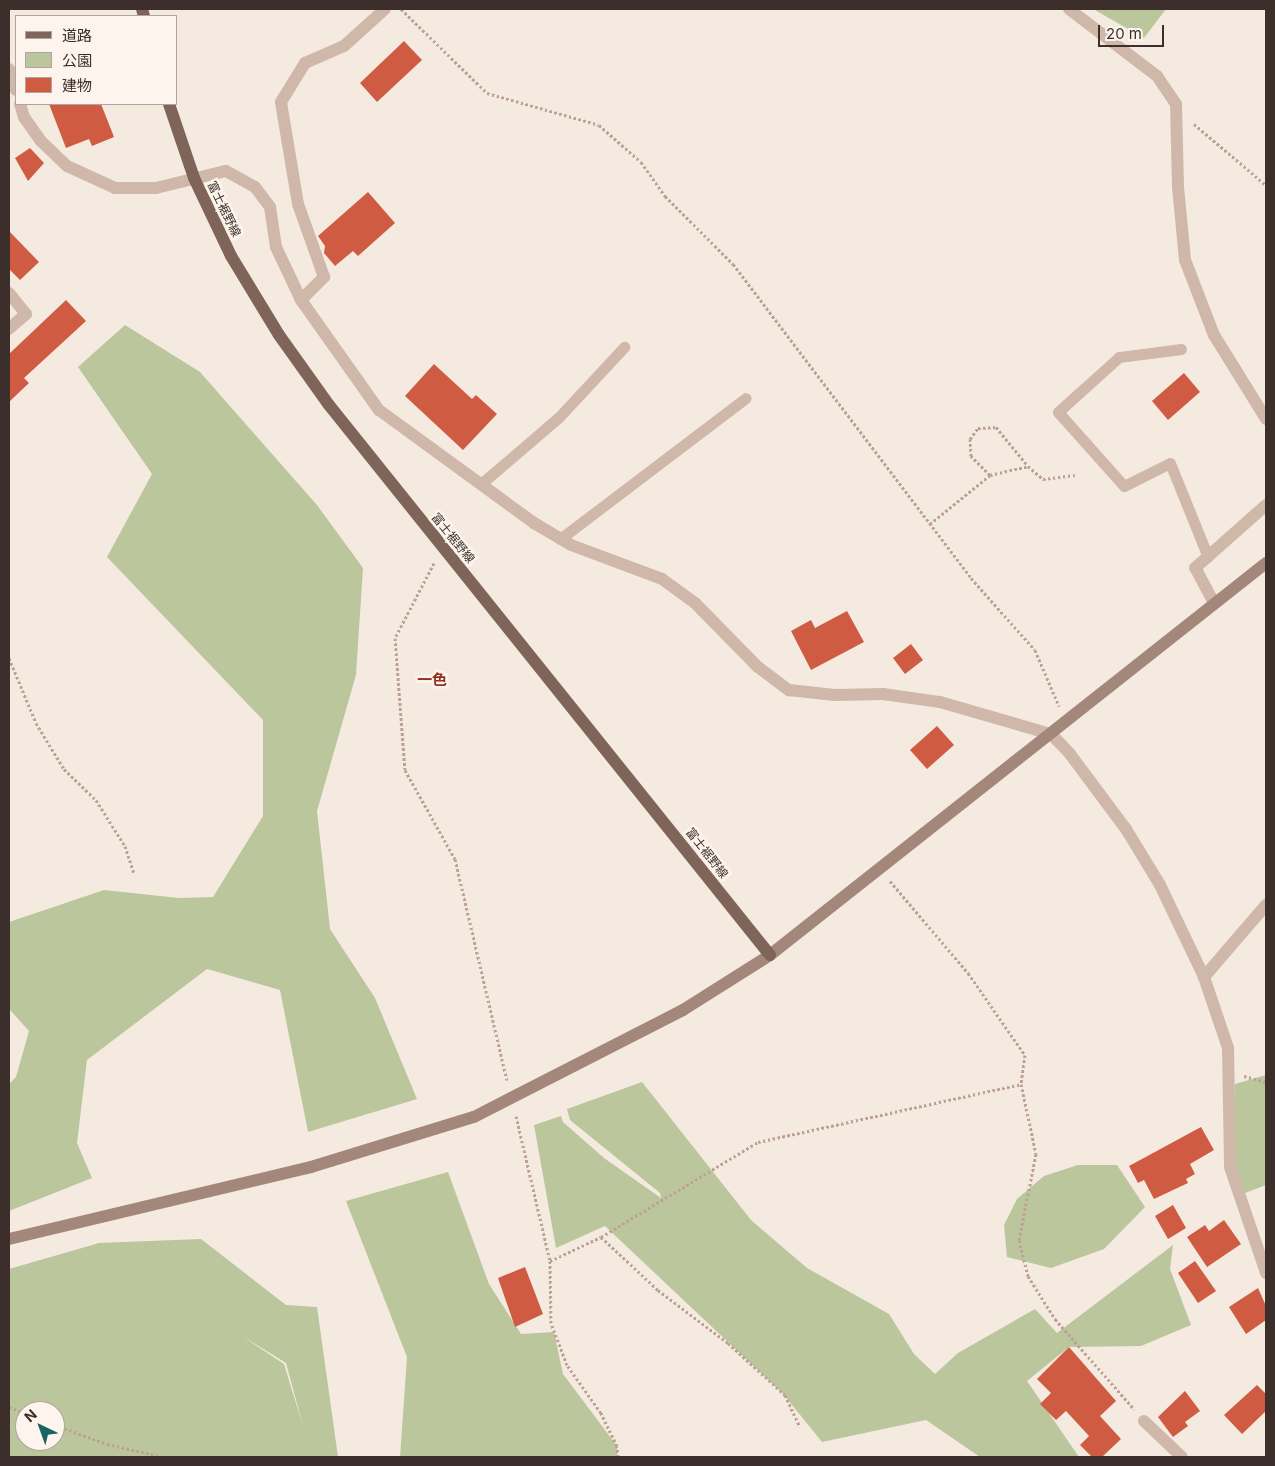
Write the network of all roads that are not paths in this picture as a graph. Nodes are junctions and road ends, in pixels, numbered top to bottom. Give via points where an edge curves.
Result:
1 (385, 9) edge
2 (1069, 9) edge
3 (9, 69) edge
4 (15, 87) edge
5 (20, 105) edge
6 (169, 105) edge
7 (194, 178) junction
8 (9, 293) edge
9 (301, 300) junction
10 (9, 330) edge
11 (624, 347) dead end
12 (1182, 349) dead end
13 (746, 398) dead end
14 (1266, 419) edge
15 (482, 483) junction
16 (1266, 505) edge
17 (560, 539) junction
18 (1208, 557) junction
19 (1266, 563) edge
20 (1214, 603) junction
21 (1051, 734) junction
22 (1266, 905) edge
23 (770, 955) junction
24 (1204, 977) junction
25 (9, 1239) edge
26 (1266, 1273) edge
27 (1144, 1421) road end
28 (1182, 1457) edge

1 - 9 street via 344,46 305,62 281,102 298,204 324,277
2 - 14 street via 1156,76 1176,104 1178,187 1185,260 1214,335
3 - 4 street
5 - 7 street via 24,117 41,141 67,166 115,188 156,188
6 - 7 main road, 富士裾野線
7 - 9 street via 226,171 254,187 270,207 276,247
7 - 23 main road, 富士裾野線 via 231,256 279,335 329,405
8 - 10 street via 26,314
9 - 15 street via 379,410
11 - 15 lane via 559,417
12 - 18 lane via 1119,357 1058,412 1124,486 1170,463
13 - 17 lane
15 - 17 street
16 - 18 street
17 - 21 street via 662,579 695,603 758,667 789,690 835,695 883,694 940,702
18 - 20 street via 1195,568
19 - 20 street
20 - 21 street
21 - 23 street
21 - 24 street via 1126,828 1160,885
22 - 24 street
23 - 25 street via 684,1010 474,1117 311,1167
24 - 26 street via 1228,1048 1230,1168
27 - 28 street

